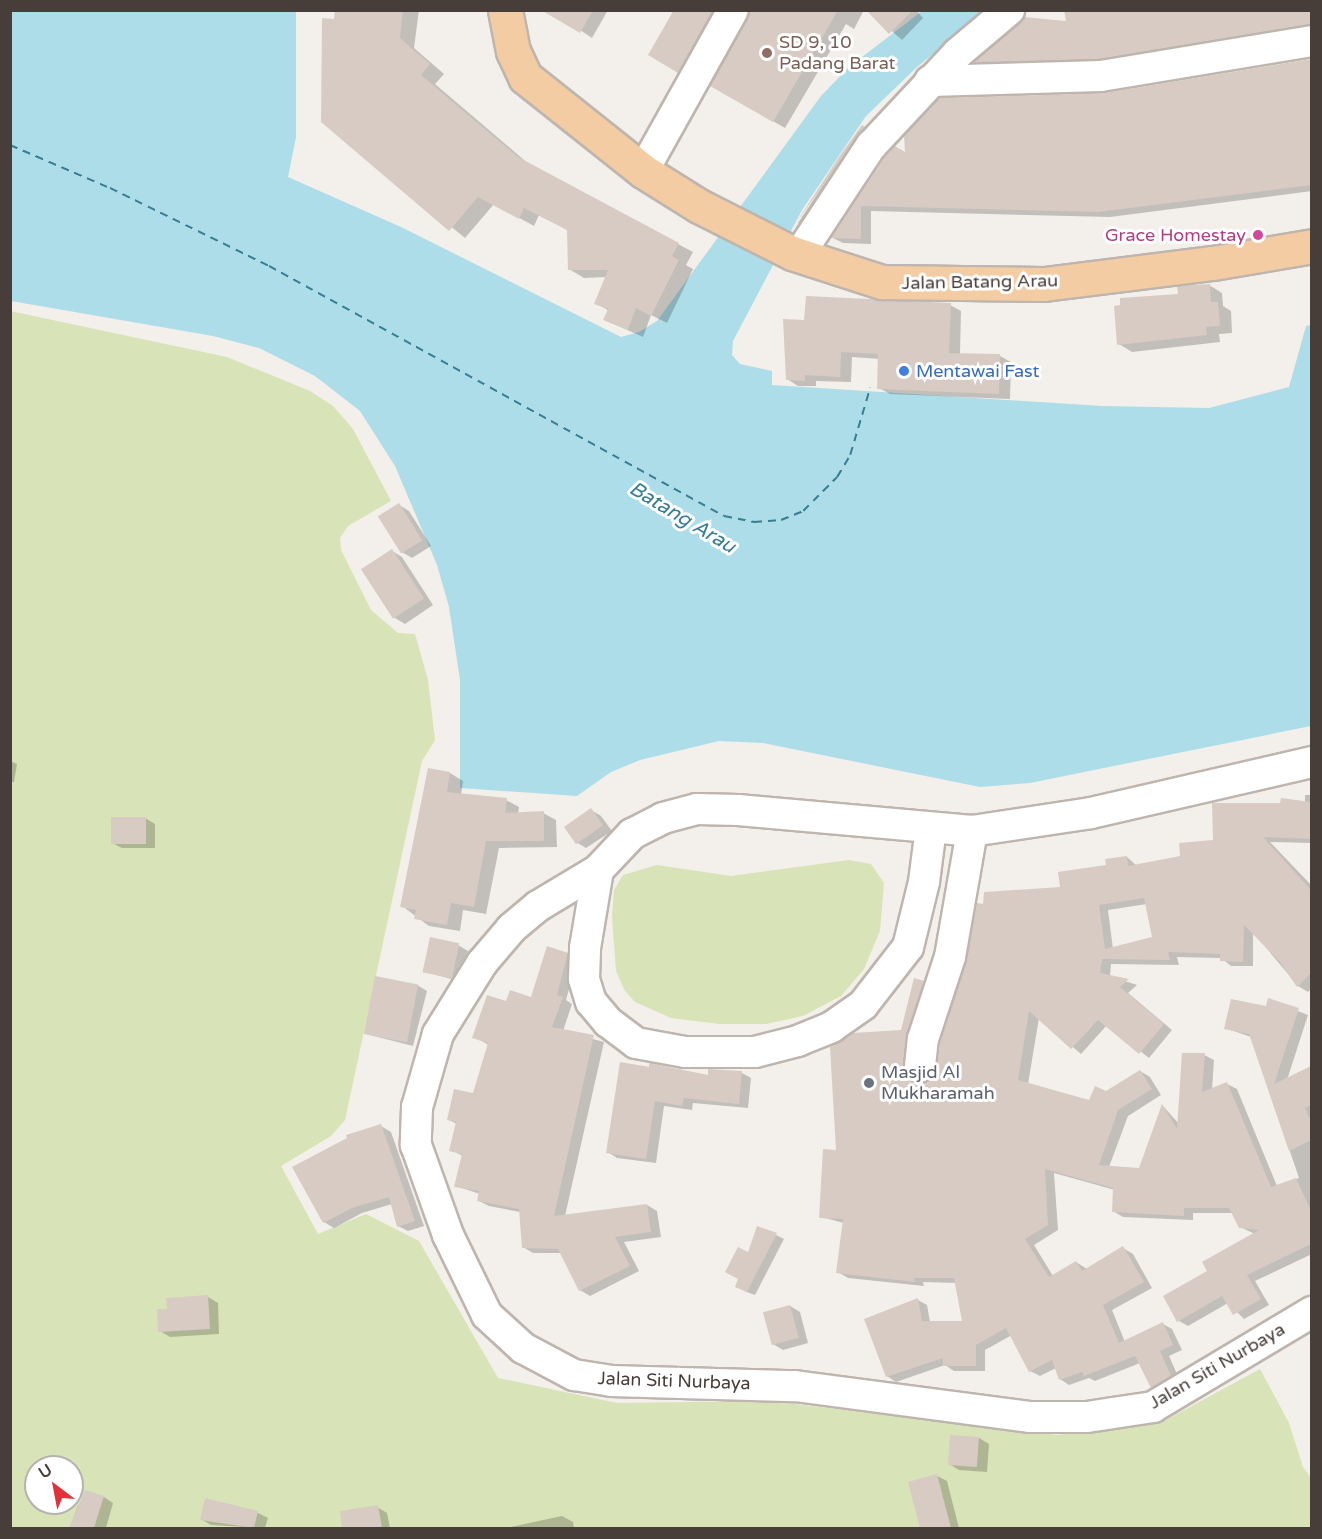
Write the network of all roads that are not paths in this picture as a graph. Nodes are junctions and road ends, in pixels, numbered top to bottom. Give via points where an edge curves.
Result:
1 (505, 10) edge
2 (733, 10) edge
3 (1009, 10) edge
4 (1311, 41) edge
5 (930, 81) junction
6 (643, 171) junction
7 (1311, 246) edge
8 (795, 254) junction
9 (1311, 762) edge
10 (931, 828) junction
11 (972, 831) junction
12 (598, 870) junction
13 (920, 1066) dead end
14 (1311, 1312) edge

1 - 6 main road, Jalan Batang Arau via 513,51 525,77
2 - 6 street
3 - 5 street via 980,32
4 - 5 street via 1101,76
5 - 8 street via 871,146
6 - 8 main road, Jalan Batang Arau via 699,206
7 - 8 main road, Jalan Batang Arau via 1213,263 1044,284 882,282
9 - 11 street via 1091,813
10 - 11 street
10 - 12 street via 847,817 697,809 663,818 632,834
10 - 12 street via 924,882 908,947 890,975 863,1005 832,1027 755,1052 685,1052 636,1042 608,1022 591,1002 584,979 589,909
11 - 13 street via 950,957 923,1039
12 - 14 street, Jalan Siti Nurbaya via 538,906 511,929 482,963 438,1035 417,1107 416,1145 447,1235 488,1315 523,1348 574,1375 611,1381 795,1386 1029,1418 1087,1417 1153,1407

